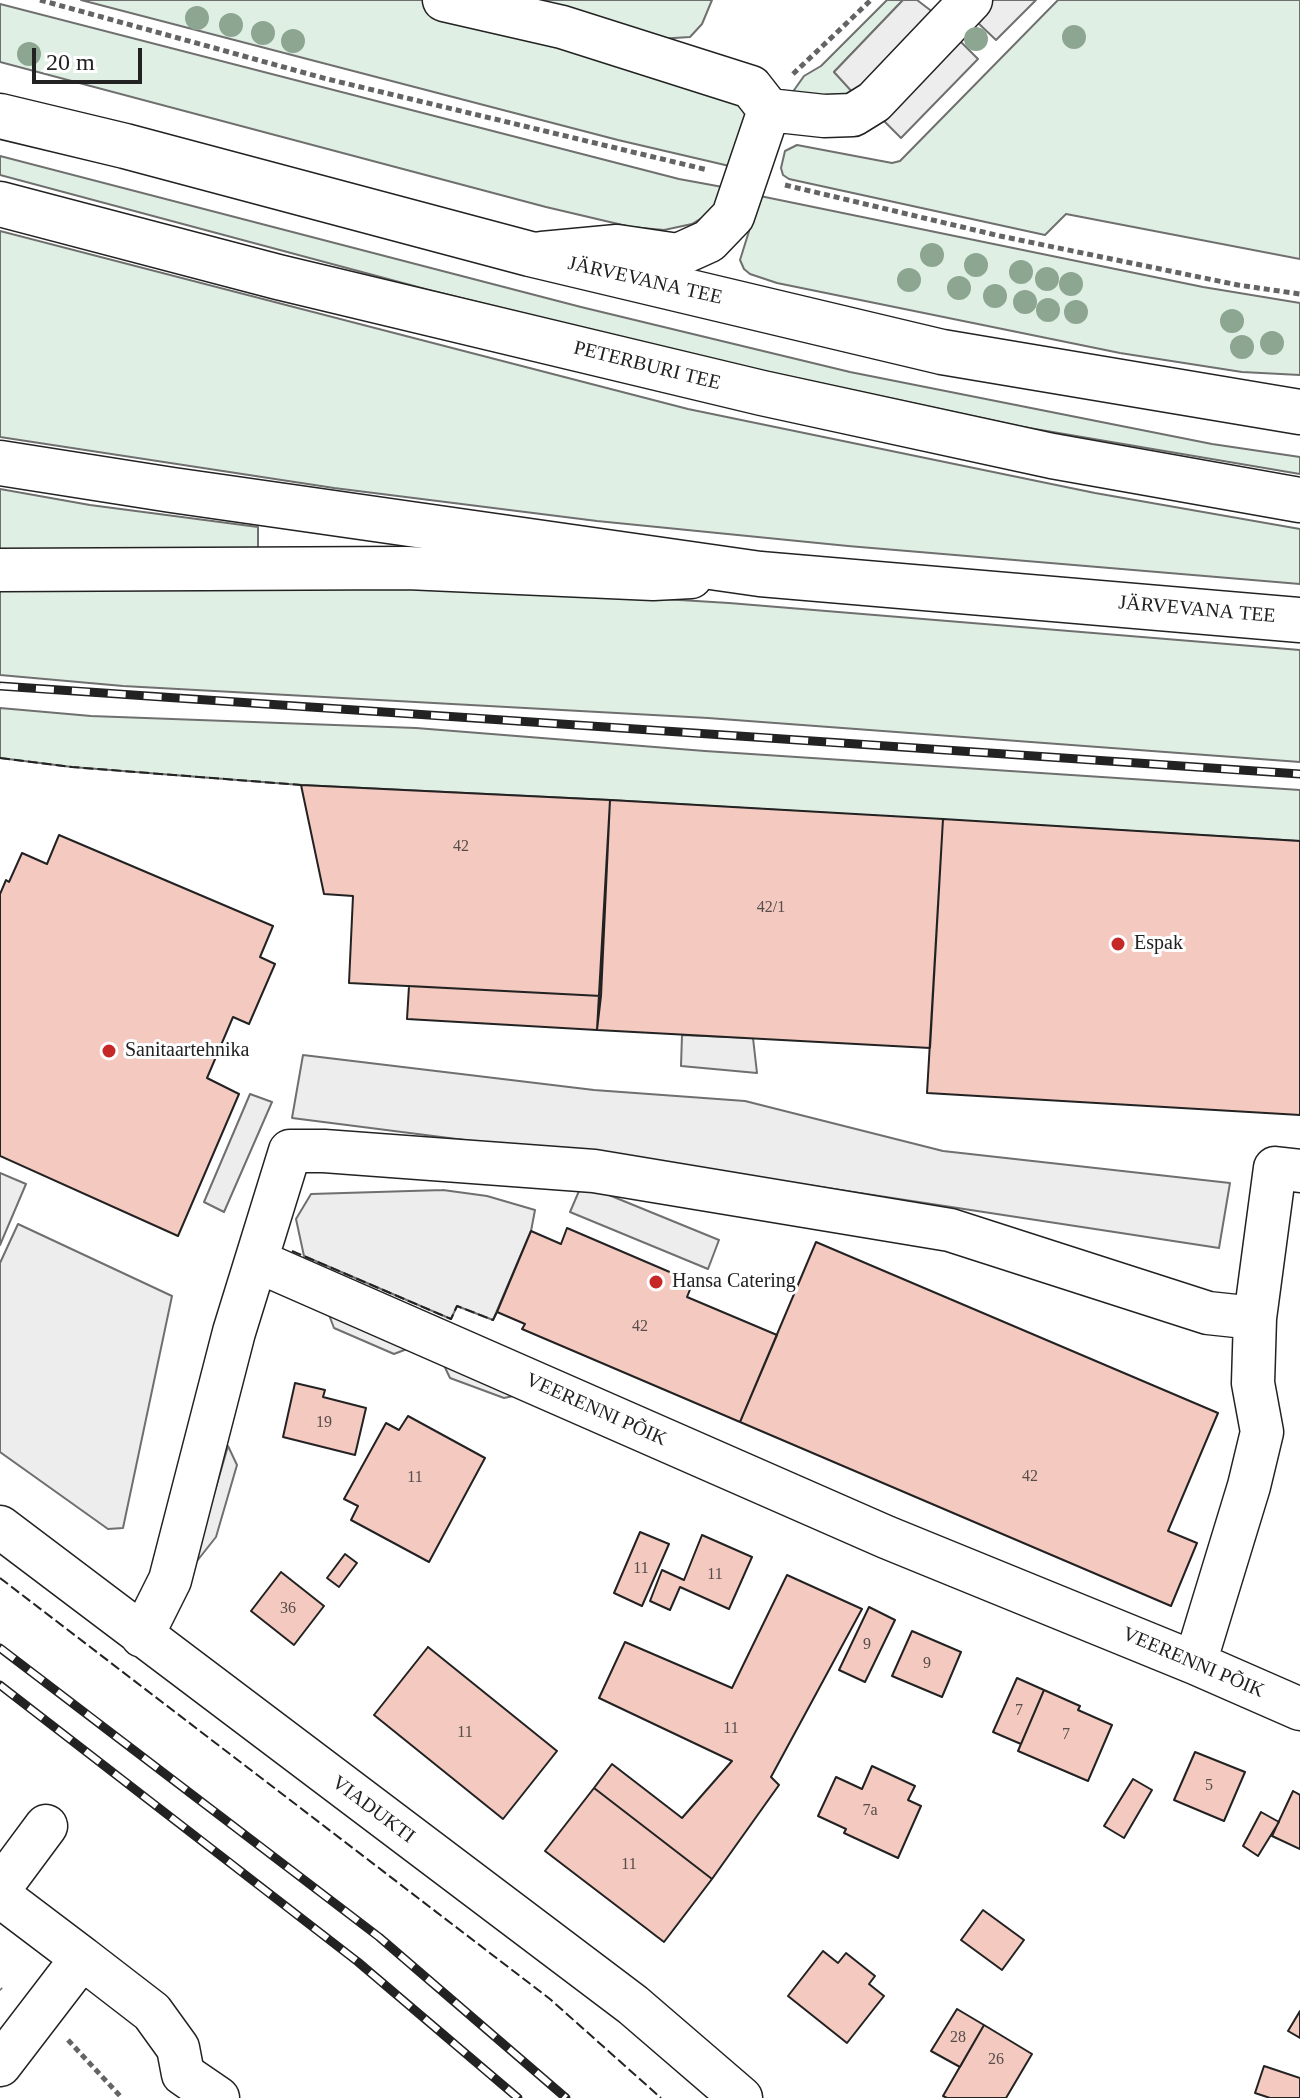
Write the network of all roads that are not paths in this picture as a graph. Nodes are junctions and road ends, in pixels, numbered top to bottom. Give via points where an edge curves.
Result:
1 (444, 0) edge
2 (971, 0) edge
3 (0, 106) edge
4 (769, 110) junction
5 (0, 116) edge
6 (125, 146) junction
7 (0, 204) edge
8 (530, 254) junction
9 (1300, 412) edge
10 (0, 463) edge
11 (1300, 500) edge
12 (0, 570) edge
13 (760, 574) junction
14 (1300, 620) edge
15 (1300, 1171) edge
16 (257, 1261) junction
17 (1255, 1318) junction
18 (0, 1527) edge
19 (142, 1636) junction
20 (1195, 1663) junction
21 (1300, 1709) edge
22 (46, 1826) dead end
23 (0, 1888) edge
24 (0, 1896) edge
25 (82, 1958) junction
26 (0, 2065) edge
27 (218, 2098) edge
28 (741, 2098) edge

1 - 4 street via 562,27 751,87
2 - 4 street via 874,102 853,115
3 - 6 main road, JÄRVEVANA TEE
4 - 8 street via 733,216 709,241 678,255 617,246
5 - 6 main road
6 - 8 main road, JÄRVEVANA TEE
7 - 11 main road, PETERBURI TEE via 762,393 1052,456
8 - 9 main road, JÄRVEVANA TEE via 942,352
10 - 13 main road, JÄRVEVANA TEE
12 - 13 street via 407,568 653,579
13 - 14 main road, JÄRVEVANA TEE
15 - 17 street via 1275,1168
16 - 17 street via 290,1151 384,1154 594,1171 950,1230 1208,1313
16 - 19 street via 170,1580
16 - 20 street, VEERENNI PÕIK via 886,1537
17 - 20 street via 1253,1383 1262,1432
18 - 19 street, VIADUKTI
19 - 28 street, VIADUKTI via 633,2005
20 - 21 street, VEERENNI PÕIK
22 - 23 street
24 - 25 street
25 - 26 street
25 - 27 street via 152,2012 178,2048 183,2074

